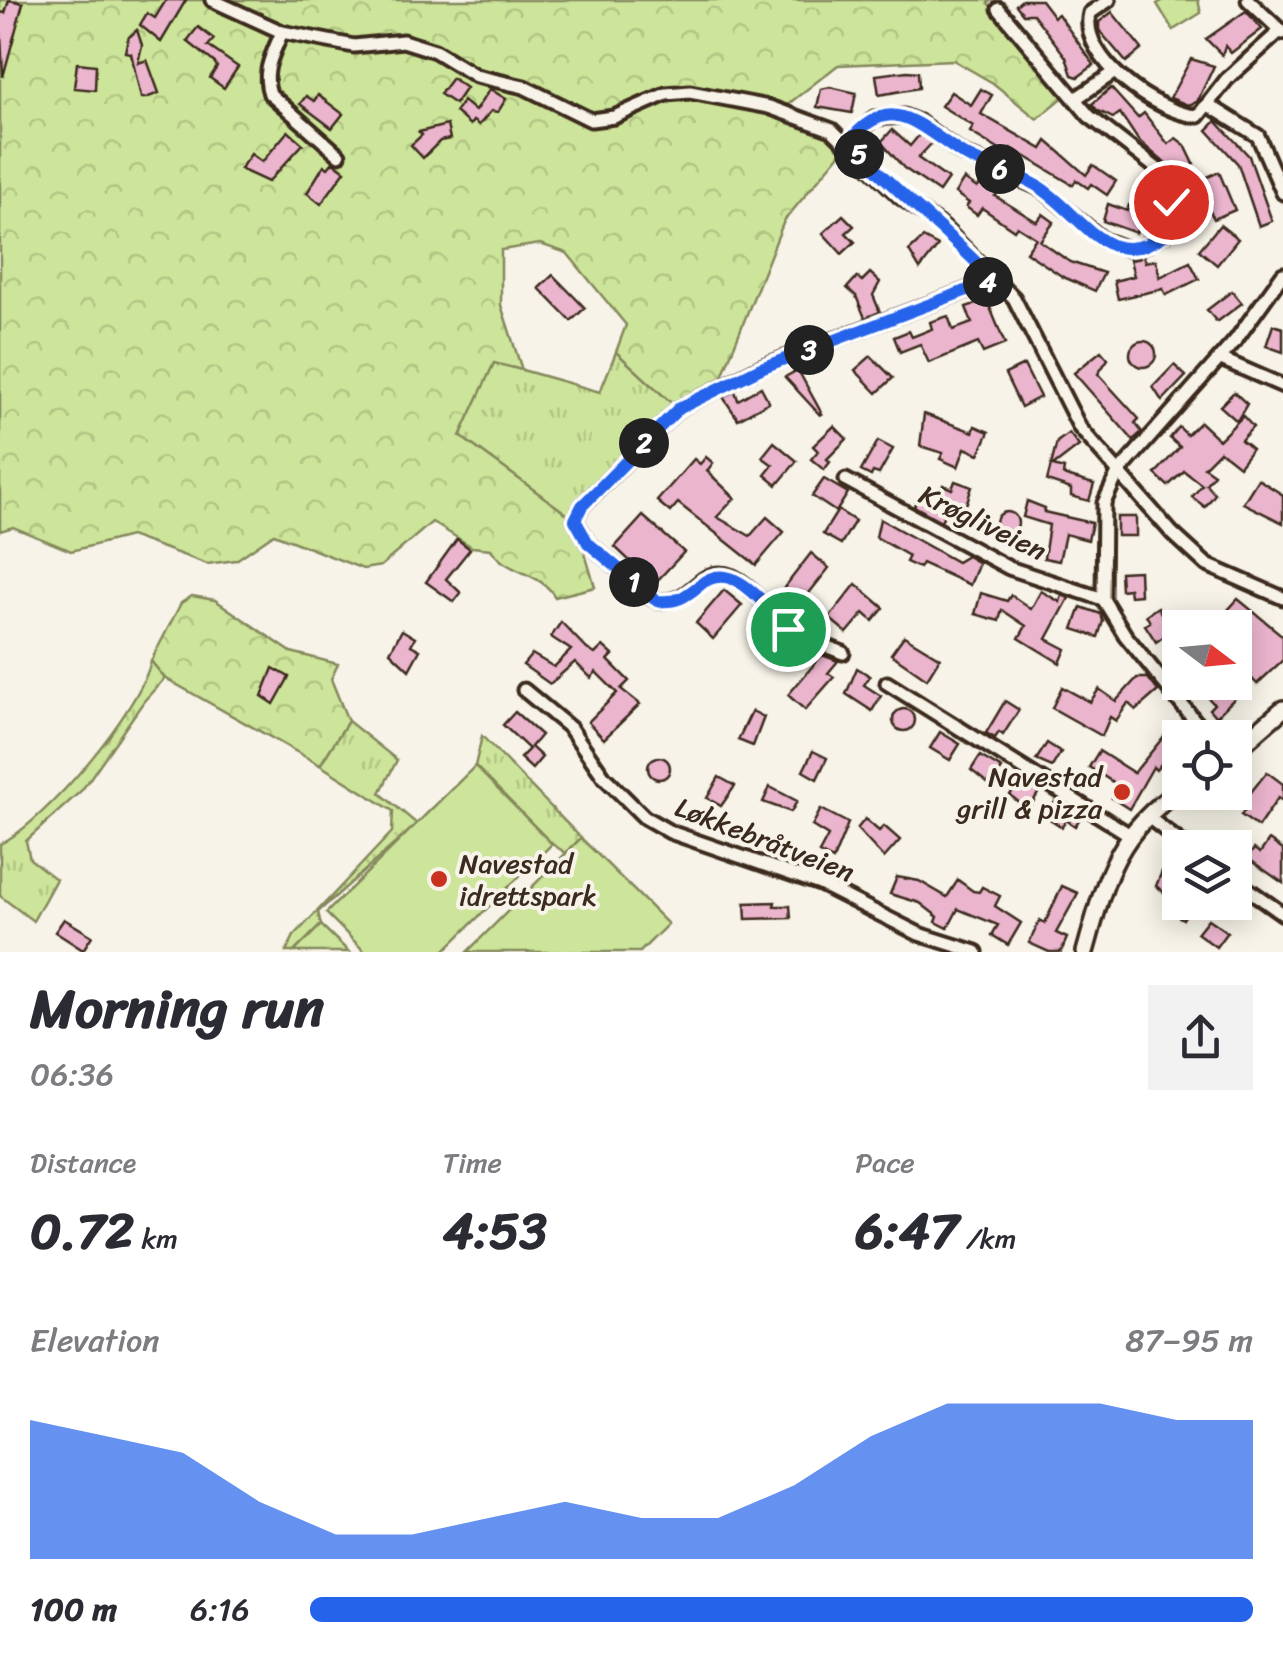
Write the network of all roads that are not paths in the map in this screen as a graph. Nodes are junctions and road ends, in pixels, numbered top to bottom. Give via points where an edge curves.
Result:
1 (212, 0) edge
2 (1109, 0) edge
3 (1248, 0) edge
4 (1000, 9) dead end
5 (282, 32) junction
6 (1282, 32) edge
7 (1115, 72) junction
8 (1075, 100) junction
9 (1210, 106) junction
10 (849, 142) junction
11 (339, 155) dead end
12 (1283, 193) edge
13 (1283, 274) edge
14 (994, 280) junction
15 (1221, 359) junction
16 (1283, 386) edge
17 (1118, 473) junction
18 (846, 480) dead end
19 (1283, 598) edge
20 (1103, 599) junction
21 (843, 654) dead end
22 (887, 682) dead end
23 (524, 690) dead end
24 (1283, 709) edge
25 (1194, 720) edge
26 (1252, 736) edge
27 (1162, 804) edge
28 (1147, 816) junction
29 (1165, 830) edge
30 (1130, 835) junction
31 (1252, 892) edge
32 (1283, 914) edge
33 (976, 952) edge
34 (1085, 952) edge

1 - 5 street
2 - 7 street via 1090,12 1087,24
3 - 6 street
4 - 8 street
5 - 10 street via 354,46 403,41 591,120 690,92 784,112
5 - 11 street via 268,67 270,94
6 - 9 street via 1226,79
7 - 8 street
7 - 9 street via 1182,116 1198,116
8 - 10 street via 1160,171 1168,186 1170,220 1150,244 1134,251 1103,240 1042,189 961,153 904,116 874,118
9 - 12 street via 1258,136
10 - 14 street
13 - 15 street
14 - 17 street via 1029,320 1072,414
14 - 21 street via 761,368 678,409 575,520 588,543 657,601 682,600 722,573 742,582 788,629
15 - 16 street
15 - 17 street
17 - 19 street via 1207,565
17 - 20 street via 1104,503
18 - 20 street, Krøgliveien via 1009,568
20 - 25 street
22 - 30 street
23 - 33 street, Løkkebråtveien via 570,728 604,777 644,817
24 - 26 street
27 - 28 street
28 - 29 street
28 - 30 street
30 - 34 street via 1110,866
31 - 32 street

